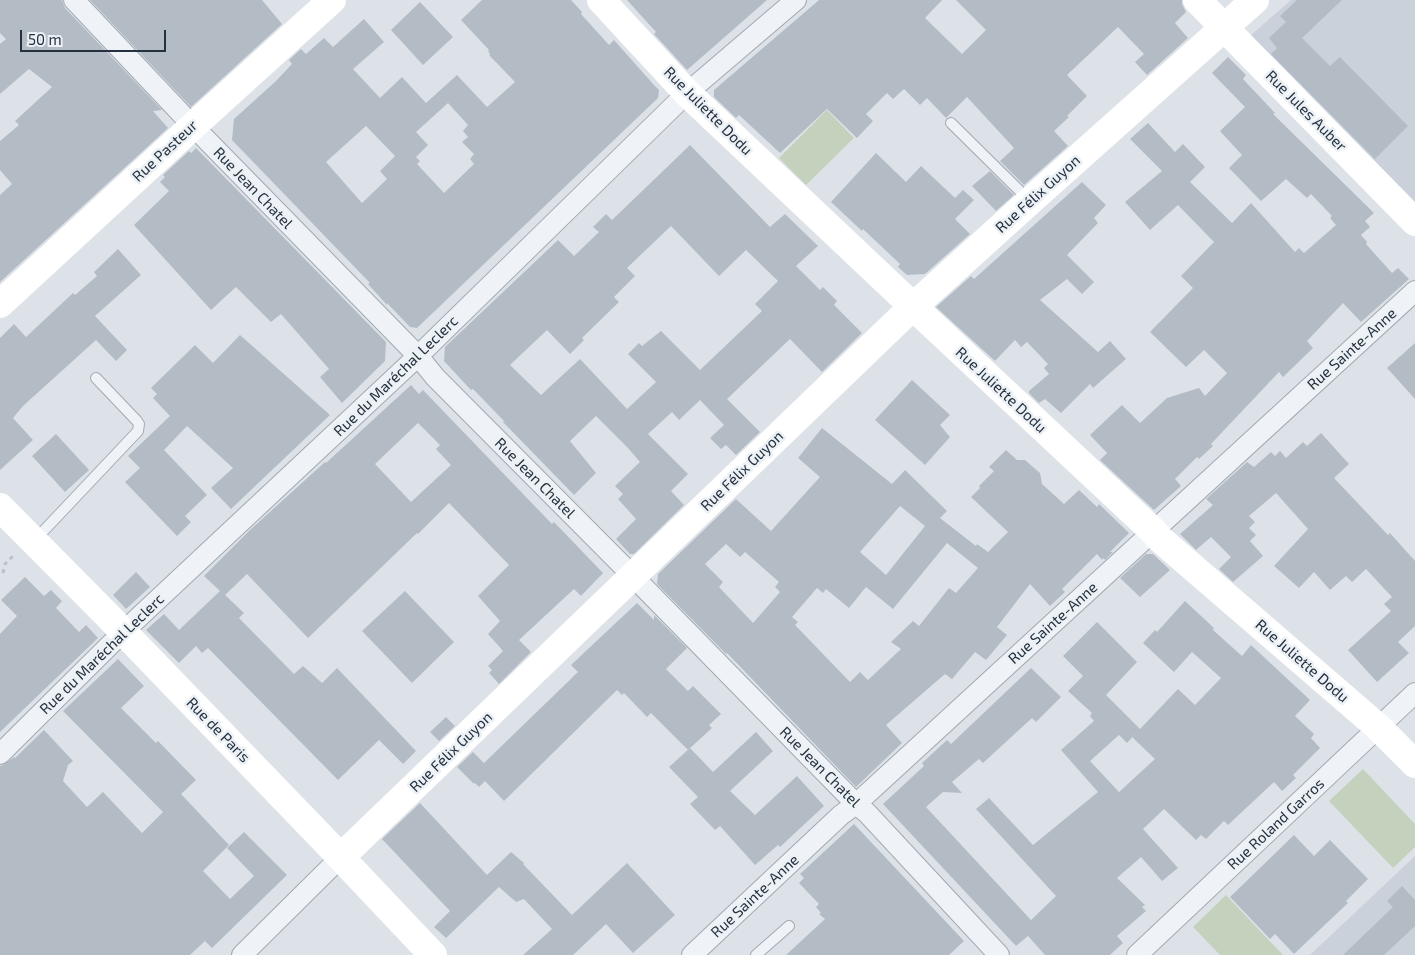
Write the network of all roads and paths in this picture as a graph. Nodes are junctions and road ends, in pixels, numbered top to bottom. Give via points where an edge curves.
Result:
1 (74, 0) edge
2 (332, 0) edge
3 (601, 0) edge
4 (796, 0) edge
5 (1197, 0) edge
6 (1255, 0) edge
7 (1224, 28) junction
8 (687, 93) junction
9 (950, 123) dead end
10 (193, 126) junction
11 (1030, 201) junction
12 (1415, 222) edge
13 (1415, 291) edge
14 (0, 304) edge
15 (913, 307) junction
16 (418, 356) junction
17 (96, 378) dead end
18 (0, 507) edge
19 (1153, 531) junction
20 (28, 548) junction
21 (3, 573) dead end
22 (632, 576) junction
23 (123, 632) junction
24 (1415, 693) edge
25 (1378, 727) junction
26 (0, 754) edge
27 (1415, 764) edge
28 (856, 804) junction
29 (341, 857) junction
30 (789, 926) dead end
31 (700, 952) edge
32 (242, 955) edge
33 (433, 955) edge
34 (756, 955) edge
35 (999, 955) edge
36 (1137, 955) edge

1 - 10 street, Rue Jean Chatel
2 - 10 street, Rue Pasteur
3 - 8 street, Rue Juliette Dodu
4 - 8 street, Rue du Maréchal Leclerc
5 - 7 street, Rue Jules Auber
6 - 7 street, Rue Félix Guyon
7 - 11 street, Rue Félix Guyon
7 - 12 street, Rue Jules Auber
8 - 15 street, Rue Juliette Dodu
8 - 16 street, Rue du Maréchal Leclerc
9 - 11 lane
10 - 14 street, Rue Pasteur
10 - 16 street, Rue Jean Chatel
11 - 15 street, Rue Félix Guyon
13 - 19 street, Rue Sainte-Anne
15 - 19 street, Rue Juliette Dodu
15 - 22 street, Rue Félix Guyon
16 - 22 street, Rue Jean Chatel via 435,378
16 - 23 street, Rue du Maréchal Leclerc
17 - 20 lane via 137,421 138,431
18 - 20 street, Rue de Paris
19 - 25 street, Rue Juliette Dodu
19 - 28 street, Rue Sainte-Anne
20 - 21 path via 17,552 5,564
20 - 23 street, Rue de Paris
22 - 28 street, Rue Jean Chatel
22 - 29 street, Rue Félix Guyon
23 - 26 street, Rue du Maréchal Leclerc
23 - 29 street, Rue de Paris
24 - 25 street, Rue Roland Garros
25 - 27 street, Rue Juliette Dodu
25 - 36 street, Rue Roland Garros
28 - 31 street, Rue Sainte-Anne
28 - 35 street, Rue Jean Chatel
29 - 32 street, Rue Félix Guyon
29 - 33 street, Rue de Paris
30 - 34 lane

